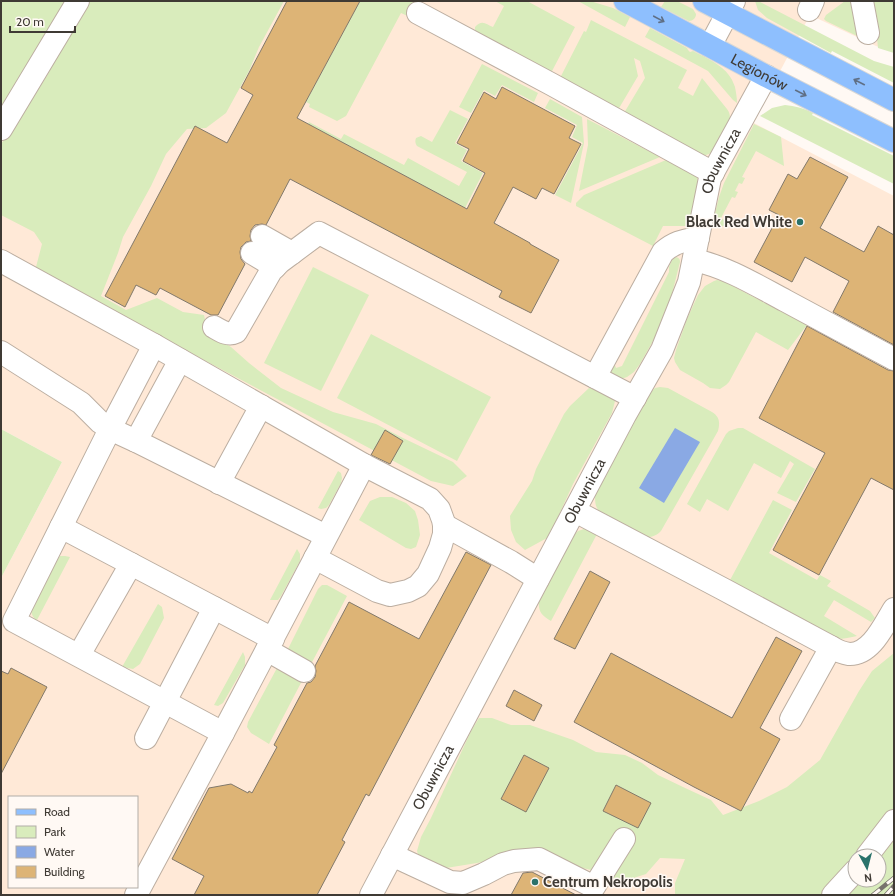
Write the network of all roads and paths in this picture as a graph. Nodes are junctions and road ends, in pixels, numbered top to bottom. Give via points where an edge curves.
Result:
1 (78, 1) edge
2 (625, 1) edge
3 (704, 1) edge
4 (862, 1) edge
5 (730, 7) edge
6 (418, 13) dead end
7 (868, 32) dead end
8 (710, 46) junction
9 (766, 76) junction
10 (894, 100) edge
11 (1, 129) edge
12 (894, 141) edge
13 (713, 173) junction
14 (698, 238) junction
15 (292, 253) junction
16 (694, 260) junction
17 (1, 261) edge
18 (275, 267) junction
19 (214, 327) dead end
20 (154, 345) junction
21 (1, 352) edge
22 (894, 359) edge
23 (180, 360) junction
24 (595, 377) junction
25 (635, 398) junction
26 (261, 406) junction
27 (110, 429) junction
28 (136, 441) junction
29 (364, 465) junction
30 (219, 483) junction
31 (575, 511) junction
32 (444, 525) junction
33 (61, 527) junction
34 (326, 536) junction
35 (314, 558) junction
36 (131, 564) junction
37 (538, 579) junction
38 (214, 608) junction
39 (894, 609) edge
40 (270, 644) junction
41 (831, 647) junction
42 (79, 655) junction
43 (304, 671) dead end
44 (166, 701) junction
45 (791, 719) dead end
46 (223, 732) junction
47 (146, 738) dead end
48 (894, 821) edge
49 (624, 839) dead end
50 (873, 848) edge
51 (392, 855) junction
52 (847, 880) edge
53 (460, 889) edge
54 (600, 891) edge
55 (136, 895) edge
56 (371, 895) edge
57 (833, 895) edge

1 - 11 street
2 -> 8 main road, Legionów
3 - 5 main road
4 - 7 street
5 - 8 street
10 -> 5 main road
6 - 13 street
8 - 9 main road, Legionów
9 -> 12 main road, Legionów
9 - 13 street, Obuwnicza
13 - 14 street, Obuwnicza
14 - 16 street, Obuwnicza
14 - 24 street via 681,241 663,252
15 - 18 street
15 - 18 street via 257,244
15 - 24 street via 319,233
16 - 22 street via 708,263 749,281
16 - 25 street, Obuwnicza via 689,282 662,350
17 - 20 street
18 - 19 street via 236,332 226,333
20 - 23 street
20 - 27 street
21 - 27 street via 81,403
23 - 26 street
23 - 28 street
24 - 25 street
25 - 31 street, Obuwnicza
26 - 29 street
26 - 30 street
27 - 28 street
27 - 33 street
28 - 30 street
29 - 32 street via 430,499 439,509
29 - 34 street
30 - 34 street
31 - 37 street, Obuwnicza
31 - 41 street
32 - 35 street via 440,548 428,574 418,586 408,591 390,595
32 - 37 street
33 - 36 street
33 - 42 street via 14,621
34 - 35 street
35 - 40 street
36 - 38 street
36 - 42 street
37 - 51 street, Obuwnicza
38 - 40 street
38 - 44 street
39 - 41 street via 864,650 850,654
40 - 43 street
40 - 46 street
41 - 45 street
42 - 44 street
44 - 46 street
44 - 47 street
46 - 55 street
48 - 50 street
49 - 54 street
51 - 53 street
51 - 56 street, Obuwnicza
52 - 57 street
53 - 54 street via 503,864 539,859

